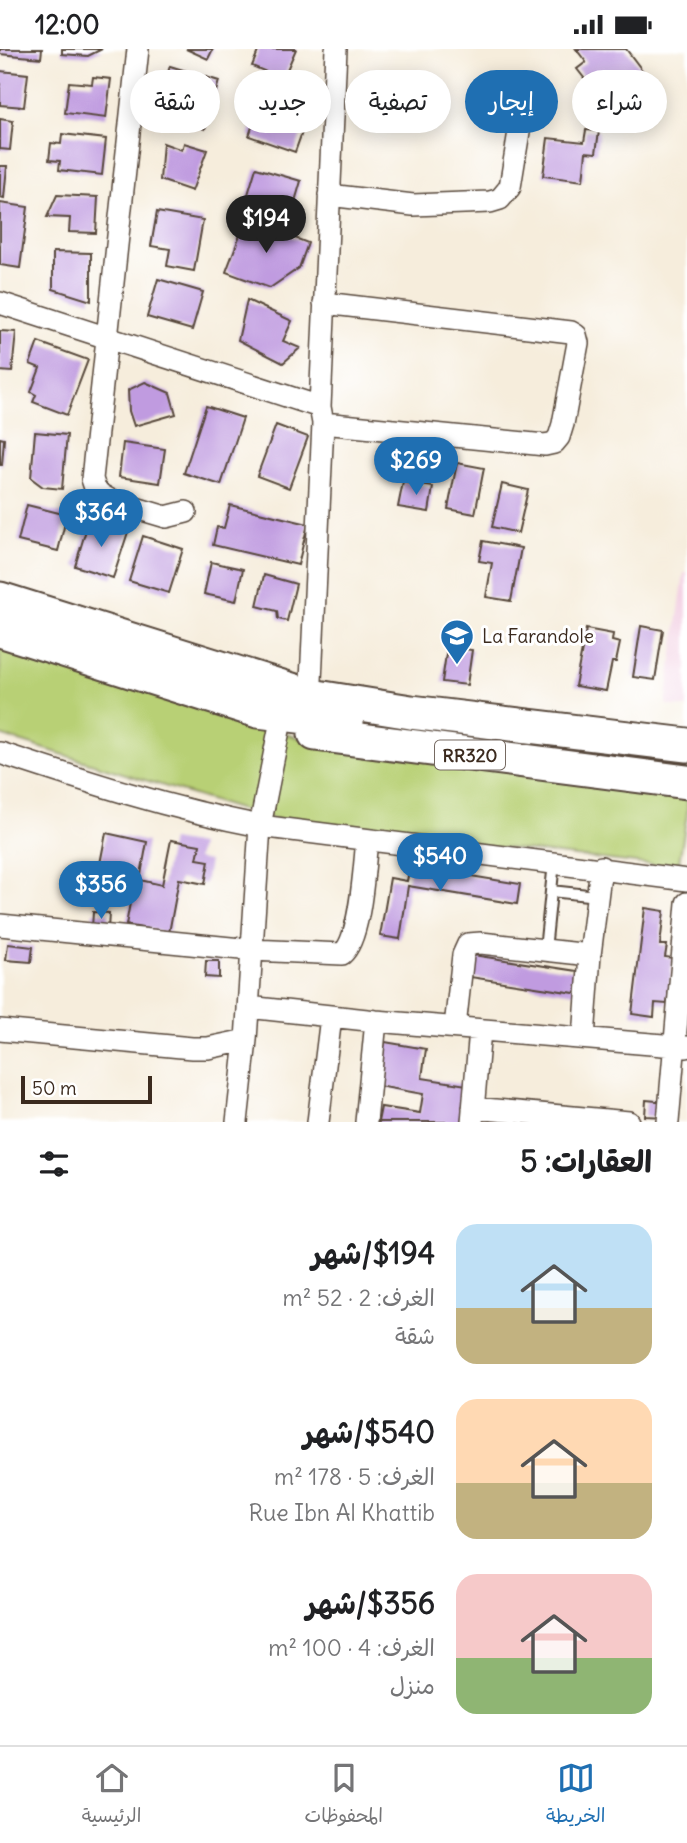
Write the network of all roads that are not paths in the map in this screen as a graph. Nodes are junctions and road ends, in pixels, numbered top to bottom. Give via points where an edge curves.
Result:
1 (138, 49) edge
2 (336, 49) edge
3 (519, 133) edge
4 (329, 195) junction
5 (0, 303) edge
6 (324, 303) junction
7 (109, 338) junction
8 (321, 415) junction
9 (186, 512) dead end
10 (0, 599) edge
11 (0, 630) edge
12 (311, 681) junction
13 (274, 709) junction
14 (687, 724) edge
15 (687, 745) edge
16 (0, 753) edge
17 (687, 760) edge
18 (687, 782) edge
19 (260, 826) junction
20 (367, 840) junction
21 (554, 862) junction
22 (601, 867) junction
23 (687, 880) edge
24 (551, 891) junction
25 (597, 896) junction
26 (687, 903) edge
27 (0, 926) edge
28 (251, 950) junction
29 (545, 950) junction
30 (590, 955) junction
31 (248, 1007) junction
32 (331, 1017) junction
33 (376, 1021) junction
34 (454, 1027) junction
35 (0, 1030) edge
36 (480, 1030) junction
37 (584, 1038) junction
38 (246, 1039) junction
39 (680, 1047) edge
40 (472, 1115) edge
41 (237, 1122) edge
42 (318, 1122) edge
43 (366, 1122) edge
44 (629, 1122) edge
45 (668, 1122) edge

1 - 7 street
2 - 4 street
3 - 4 street via 510,187 500,199 413,205
4 - 6 street
5 - 7 street
6 - 8 street
6 - 8 street via 571,332 578,343 559,437 545,446
7 - 8 street
7 - 9 street via 92,479 95,488 112,501 166,517
8 - 12 street
10 - 13 main road, RR320
11 - 13 main road, RR320
12 - 13 main road, RR320
12 - 14 main road, RR320
13 - 15 main road, RR320 via 311,696
13 - 17 main road, RR320
13 - 18 main road, RR320 via 312,733
13 - 19 street
16 - 19 street via 120,793
19 - 20 street
19 - 28 street
20 - 21 street
20 - 28 street via 356,928 348,949 335,955
21 - 22 street
21 - 24 lane
22 - 23 street
22 - 25 street
24 - 25 lane
24 - 29 lane
25 - 30 street
26 - 39 street
27 - 28 street
28 - 31 street
29 - 30 street
29 - 34 street via 467,944
30 - 37 street
31 - 32 street
31 - 38 street
32 - 33 street
32 - 42 street
33 - 34 street
33 - 43 street
34 - 36 street
35 - 38 street via 192,1048
36 - 37 street
36 - 40 street
37 - 39 street
38 - 41 street
39 - 45 street
40 - 44 street

